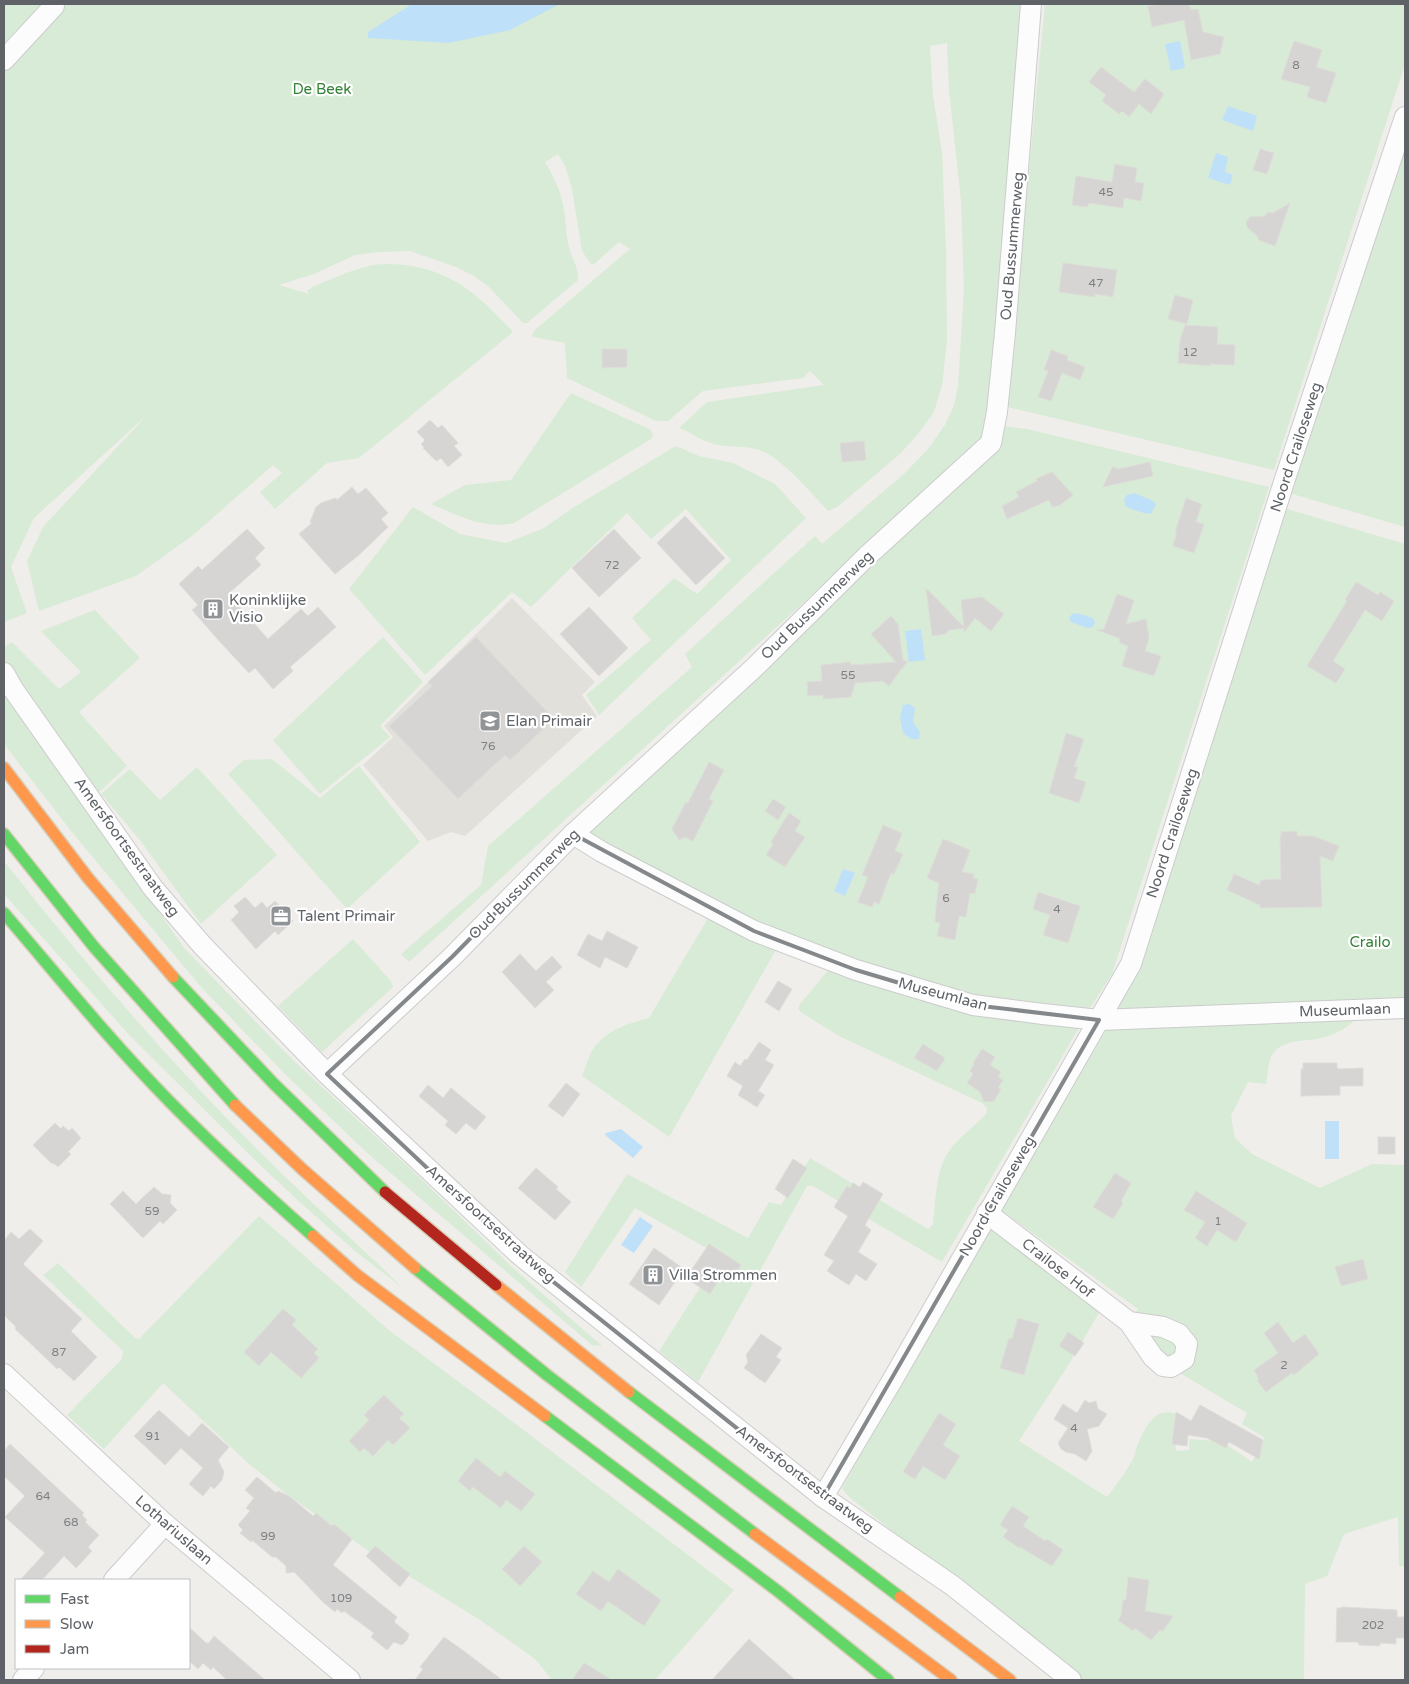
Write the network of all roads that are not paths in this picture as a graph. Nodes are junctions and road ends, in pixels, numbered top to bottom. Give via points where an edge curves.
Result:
1 (1031, 4) edge
2 (54, 6) dead end
3 (4, 60) edge
4 (1405, 117) edge
5 (4, 673) edge
6 (4, 768) edge
7 (4, 834) edge
8 (574, 834) junction
9 (4, 913) edge
10 (1405, 1008) edge
11 (1099, 1020) junction
12 (327, 1074) junction
13 (987, 1213) junction
14 (1129, 1322) dead end
15 (4, 1374) edge
16 (823, 1497) junction
17 (165, 1524) junction
18 (115, 1579) edge
19 (33, 1669) edge
20 (882, 1678) edge
21 (23, 1680) edge
22 (350, 1680) edge
23 (951, 1680) edge
24 (1010, 1680) edge
25 (1071, 1680) edge

1 - 8 street, Oud Bussummerweg via 1005,333 997,412 990,443
2 - 3 street
4 - 11 street, Noord Crailoseweg via 1287,472 1131,964
5 - 12 street, Amersfoortsestraatweg via 153,888 202,945
6 - 24 main road via 74,861 176,981 232,1042 375,1183 610,1378
7 - 23 main road via 43,886 145,1006 253,1123 342,1206 434,1286 584,1404
8 - 11 street, Museumlaan via 602,852 754,930 856,970 973,1004
8 - 12 street, Oud Bussummerweg via 452,957
9 - 20 main road via 168,1100 254,1184 356,1275 779,1592
10 - 11 street, Museumlaan
11 - 13 street, Noord Crailoseweg
12 - 16 street, Amersfoortsestraatweg via 521,1256
13 - 14 street, Crailose Hof
13 - 16 street, Noord Crailoseweg
15 - 17 street, Lothariuslaan
16 - 25 street, Amersfoortsestraatweg via 953,1586
17 - 18 street
17 - 22 street, Lothariuslaan
19 - 21 street

